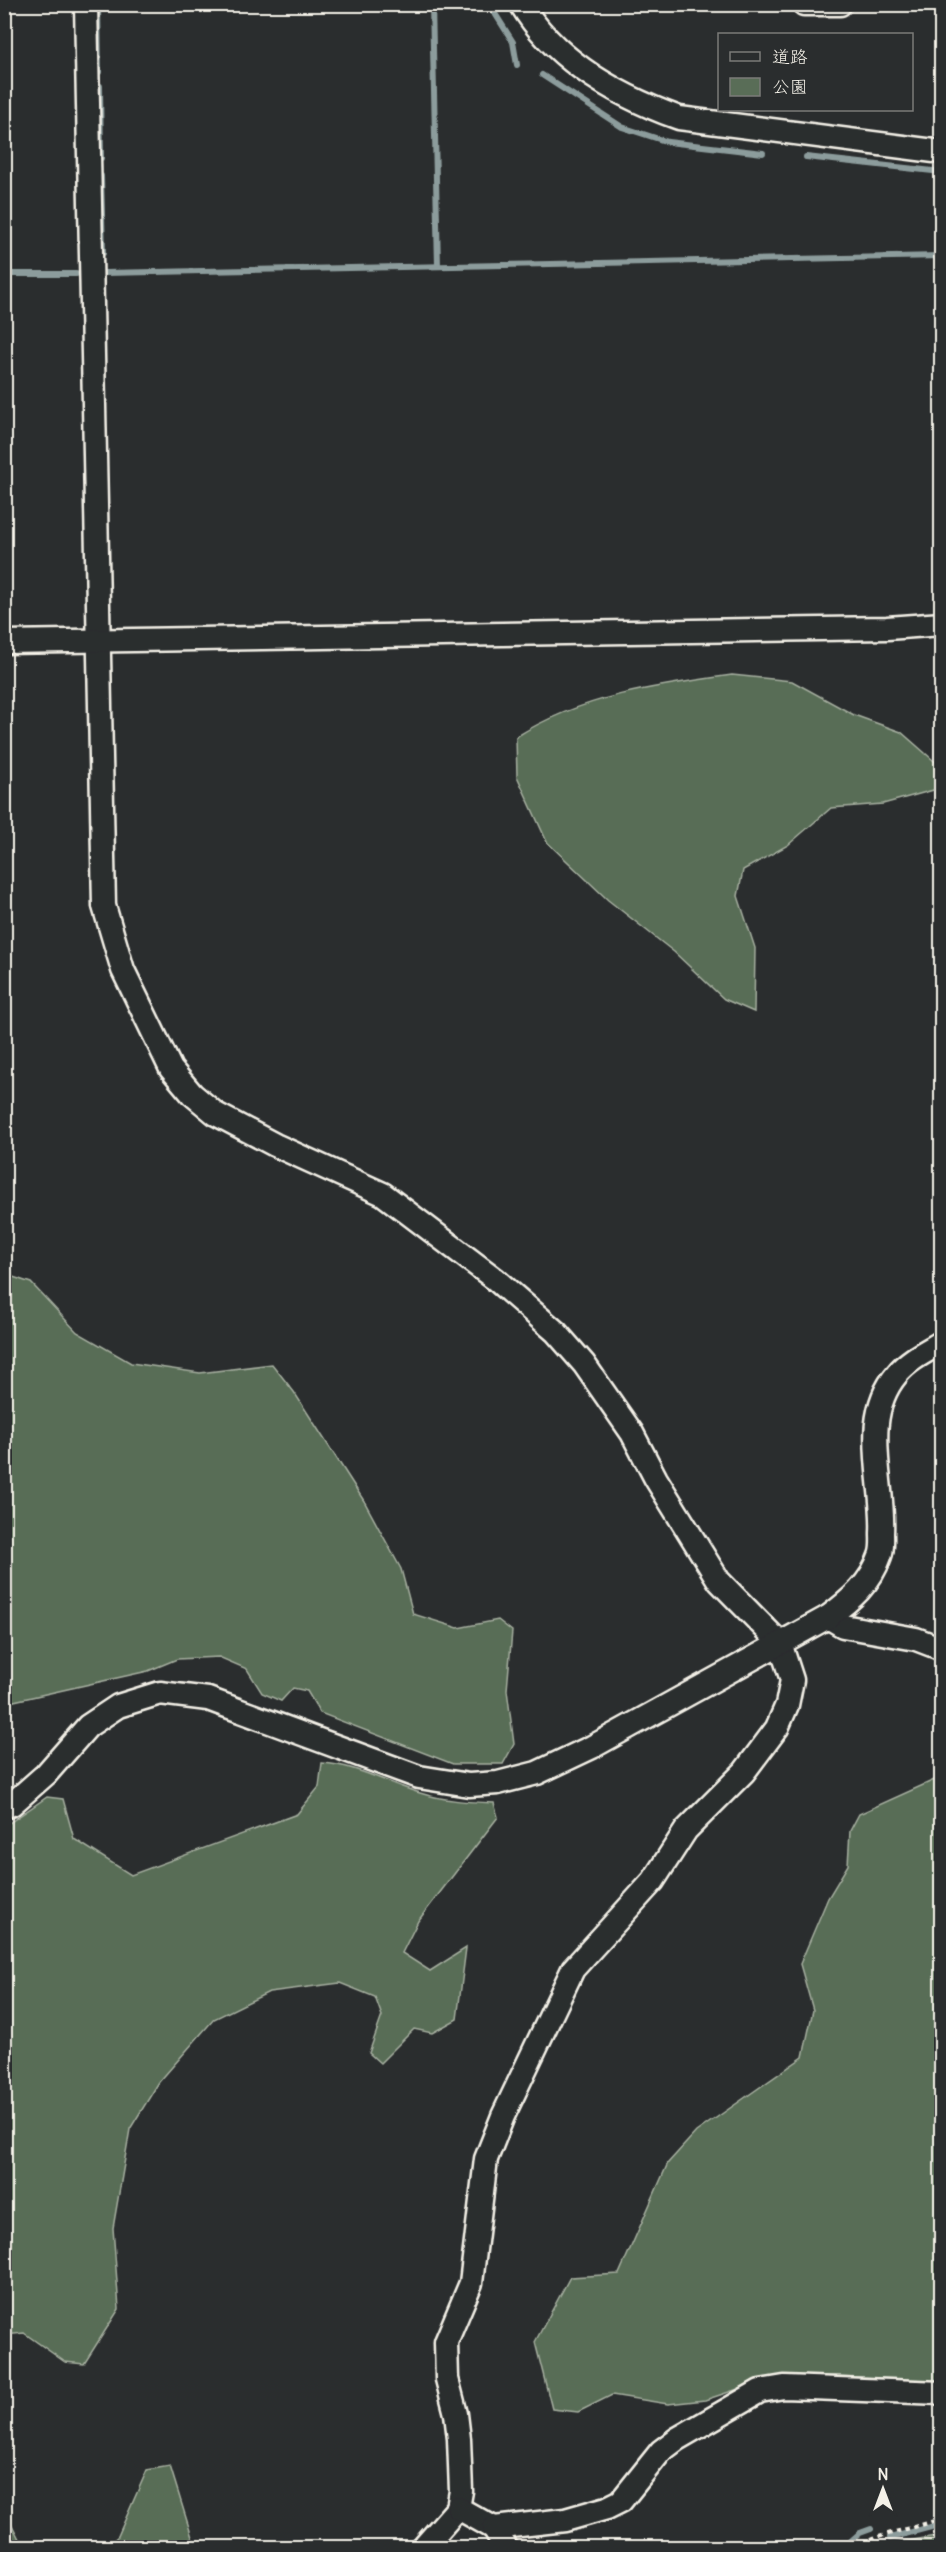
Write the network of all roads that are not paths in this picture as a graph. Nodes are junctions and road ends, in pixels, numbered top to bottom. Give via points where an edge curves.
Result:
1 (86, 4) edge
2 (521, 4) edge
3 (804, 4) edge
4 (840, 4) edge
5 (942, 153) edge
6 (942, 624) edge
7 (98, 641) junction
8 (4, 642) edge
9 (942, 1342) edge
10 (828, 1617) junction
11 (780, 1643) junction
12 (942, 1649) edge
13 (4, 1807) edge
14 (942, 2393) edge
15 (458, 2508) junction
16 (494, 2528) junction
17 (423, 2547) edge
18 (506, 2547) edge

1 - 7 street
2 - 5 street via 562,54 652,109 679,118
3 - 4 street
6 - 7 street
7 - 8 street
7 - 11 street via 104,906 123,970 171,1069 216,1114 383,1194 459,1250 556,1332 584,1364 632,1433 719,1581
9 - 10 street via 897,1373 884,1396 876,1423 883,1520 881,1554 870,1578 852,1599
10 - 11 street
10 - 12 street via 843,1626 916,1639
11 - 13 street via 592,1747 537,1773 498,1783 469,1785 419,1777 208,1699 160,1693 118,1706 87,1726 46,1774
11 - 15 street via 792,1680 777,1728 744,1772 686,1830 632,1906 573,1968 486,2159 471,2283 446,2342 444,2357 459,2439
14 - 16 street via 784,2387 760,2391 677,2439 662,2451 621,2501 553,2522
15 - 16 street
15 - 17 street
16 - 18 street

